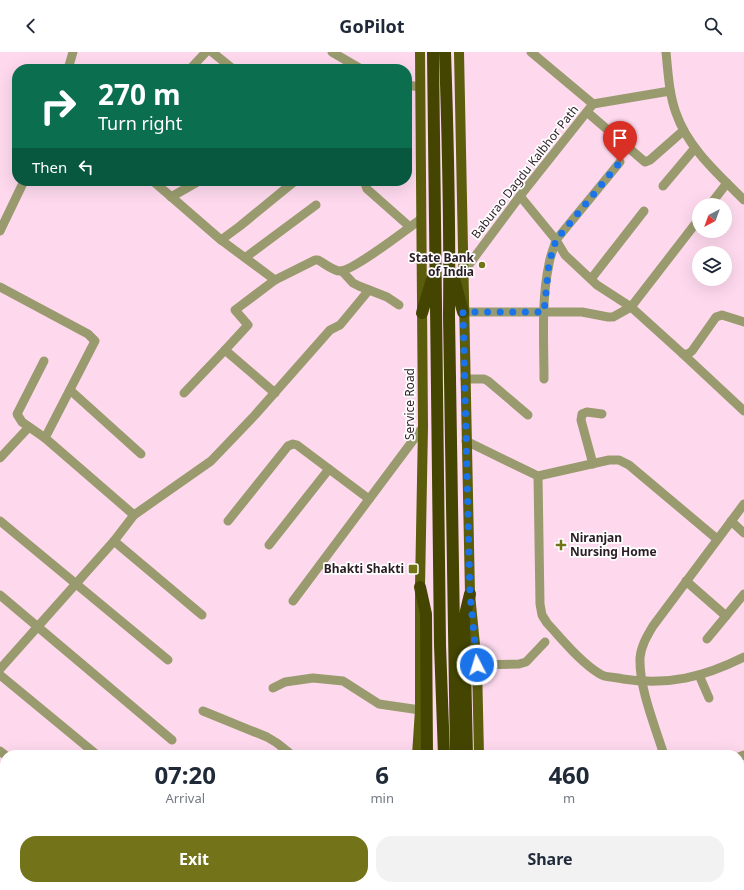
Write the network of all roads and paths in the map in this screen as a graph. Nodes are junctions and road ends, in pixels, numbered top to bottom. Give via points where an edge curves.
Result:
1 (73, 52) edge
2 (206, 52) edge
3 (212, 52) edge
4 (332, 52) edge
5 (420, 52) edge
6 (433, 52) edge
7 (445, 52) edge
8 (459, 52) edge
9 (531, 52) edge
10 (666, 52) edge
11 (69, 64) edge
12 (195, 64) edge
13 (227, 64) edge
14 (352, 64) edge
15 (412, 86) edge
16 (420, 87) junction
17 (670, 91) junction
18 (593, 104) junction
19 (587, 112) junction
20 (683, 131) junction
21 (695, 148) junction
22 (620, 162) dead end
23 (727, 183) junction
24 (21, 186) edge
25 (158, 186) edge
26 (190, 186) edge
27 (289, 186) edge
28 (366, 186) edge
29 (663, 186) dead end
30 (520, 196) junction
31 (171, 197) junction
32 (715, 198) edge
33 (744, 200) edge
34 (316, 205) dead end
35 (644, 211) dead end
36 (4, 212) edge
37 (421, 219) junction
38 (410, 227) junction
39 (692, 228) edge
40 (0, 231) edge
41 (221, 240) junction
42 (556, 240) junction
43 (246, 257) junction
44 (450, 262) junction
45 (436, 264) junction
46 (342, 271) junction
47 (462, 274) junction
48 (591, 279) junction
49 (275, 280) junction
50 (0, 287) edge
51 (369, 290) junction
52 (399, 305) dead end
53 (631, 308) junction
54 (463, 312) junction
55 (544, 312) junction
56 (422, 313) junction
57 (744, 322) edge
58 (225, 350) junction
59 (683, 354) junction
60 (44, 361) dead end
61 (465, 379) junction
62 (544, 379) dead end
63 (70, 390) junction
64 (184, 393) dead end
65 (275, 393) junction
66 (744, 411) edge
67 (602, 414) dead end
68 (528, 415) dead end
69 (29, 427) junction
70 (424, 427) junction
71 (45, 438) junction
72 (466, 440) junction
73 (141, 454) dead end
74 (0, 458) edge
75 (593, 464) junction
76 (329, 469) junction
77 (538, 476) junction
78 (370, 499) junction
79 (744, 504) edge
80 (134, 515) junction
81 (0, 521) edge
82 (228, 521) dead end
83 (731, 521) junction
84 (744, 533) edge
85 (717, 539) junction
86 (114, 541) junction
87 (269, 545) dead end
88 (686, 581) junction
89 (76, 583) junction
90 (420, 587) junction
91 (470, 594) junction
92 (744, 594) edge
93 (0, 595) edge
94 (293, 601) dead end
95 (202, 615) dead end
96 (726, 616) junction
97 (38, 627) junction
98 (707, 639) dead end
99 (545, 642) dead end
100 (744, 657) edge
101 (168, 660) dead end
102 (477, 665) junction
103 (0, 669) edge
104 (0, 675) edge
105 (699, 675) junction
106 (642, 682) junction
107 (273, 688) dead end
108 (709, 698) dead end
109 (420, 710) junction
110 (203, 712) dead end
111 (172, 740) dead end
112 (91, 750) edge
113 (286, 750) edge
114 (417, 750) edge
115 (427, 750) edge
116 (444, 750) edge
117 (456, 750) edge
118 (468, 750) edge
119 (479, 750) edge
120 (662, 750) edge

1 - 11 street
2 - 12 street
3 - 13 street
4 - 14 street
5 - 16 main road, Service Road
6 - 45 highway
7 - 44 highway
8 - 47 main road
9 - 18 street
10 - 17 street
15 - 16 street
16 - 37 main road, Service Road
17 - 18 street
17 - 20 street
18 - 19 street, Baburao Dagdu Kalbhor Path
19 - 20 street via 645,162
19 - 30 street, Baburao Dagdu Kalbhor Path
20 - 21 street
21 - 23 street
21 - 29 street
22 - 42 street
23 - 32 street
23 - 33 street
24 - 36 street
25 - 31 street
26 - 31 street
27 - 41 street
28 - 38 street
30 - 42 street
30 - 47 street, Baburao Dagdu Kalbhor Path
31 - 41 street
34 - 43 street
35 - 48 street
36 - 40 street
37 - 38 street
37 - 56 main road, Service Road
38 - 46 street
39 - 53 street
41 - 43 street
42 - 48 street via 565,255
42 - 55 street via 549,263
43 - 49 street
44 - 54 highway
44 - 117 highway
45 - 56 highway
45 - 116 highway via 440,645
46 - 49 street via 313,260
46 - 51 street via 353,283
47 - 54 main road
48 - 53 street
49 - 58 street via 235,310 248,325
50 - 63 street via 88,334 95,341
51 - 52 street
51 - 65 street via 340,325 330,330
53 - 55 street via 613,317 582,312
53 - 59 street
54 - 55 street
54 - 61 main road
55 - 62 street
56 - 70 main road, Service Road
57 - 59 street via 722,315 716,317 692,351
58 - 64 street
58 - 65 street
59 - 66 street
60 - 69 street via 17,414
61 - 68 street via 488,381
61 - 72 main road
63 - 71 street
63 - 73 street
65 - 80 street via 211,461
67 - 75 street via 582,414 581,420
69 - 71 street
69 - 74 street
70 - 78 street
70 - 90 main road, Service Road
71 - 80 street
72 - 77 street
72 - 91 main road
75 - 77 street
75 - 85 street via 619,460 629,465
76 - 78 street
76 - 82 street via 297,444 288,446
76 - 87 street
77 - 106 street via 542,615 547,624 591,668 602,675
78 - 94 street
79 - 83 street
80 - 86 street
81 - 89 street
83 - 84 street
83 - 85 street
85 - 88 street
86 - 89 street
86 - 95 street
88 - 96 street
88 - 106 street via 644,641 640,657
89 - 97 street
89 - 101 street
90 - 109 main road, Service Road
90 - 115 highway via 426,614
91 - 102 main road
91 - 118 highway via 464,619
92 - 96 street
93 - 97 street
96 - 98 street
97 - 103 street
97 - 111 street
99 - 102 street via 526,662
100 - 105 street via 722,668
102 - 119 main road
104 - 112 street
105 - 106 street via 661,682
105 - 108 street
106 - 120 street
107 - 109 street via 285,682 313,678 342,681 379,704
109 - 114 main road, Service Road
110 - 113 street via 267,737

